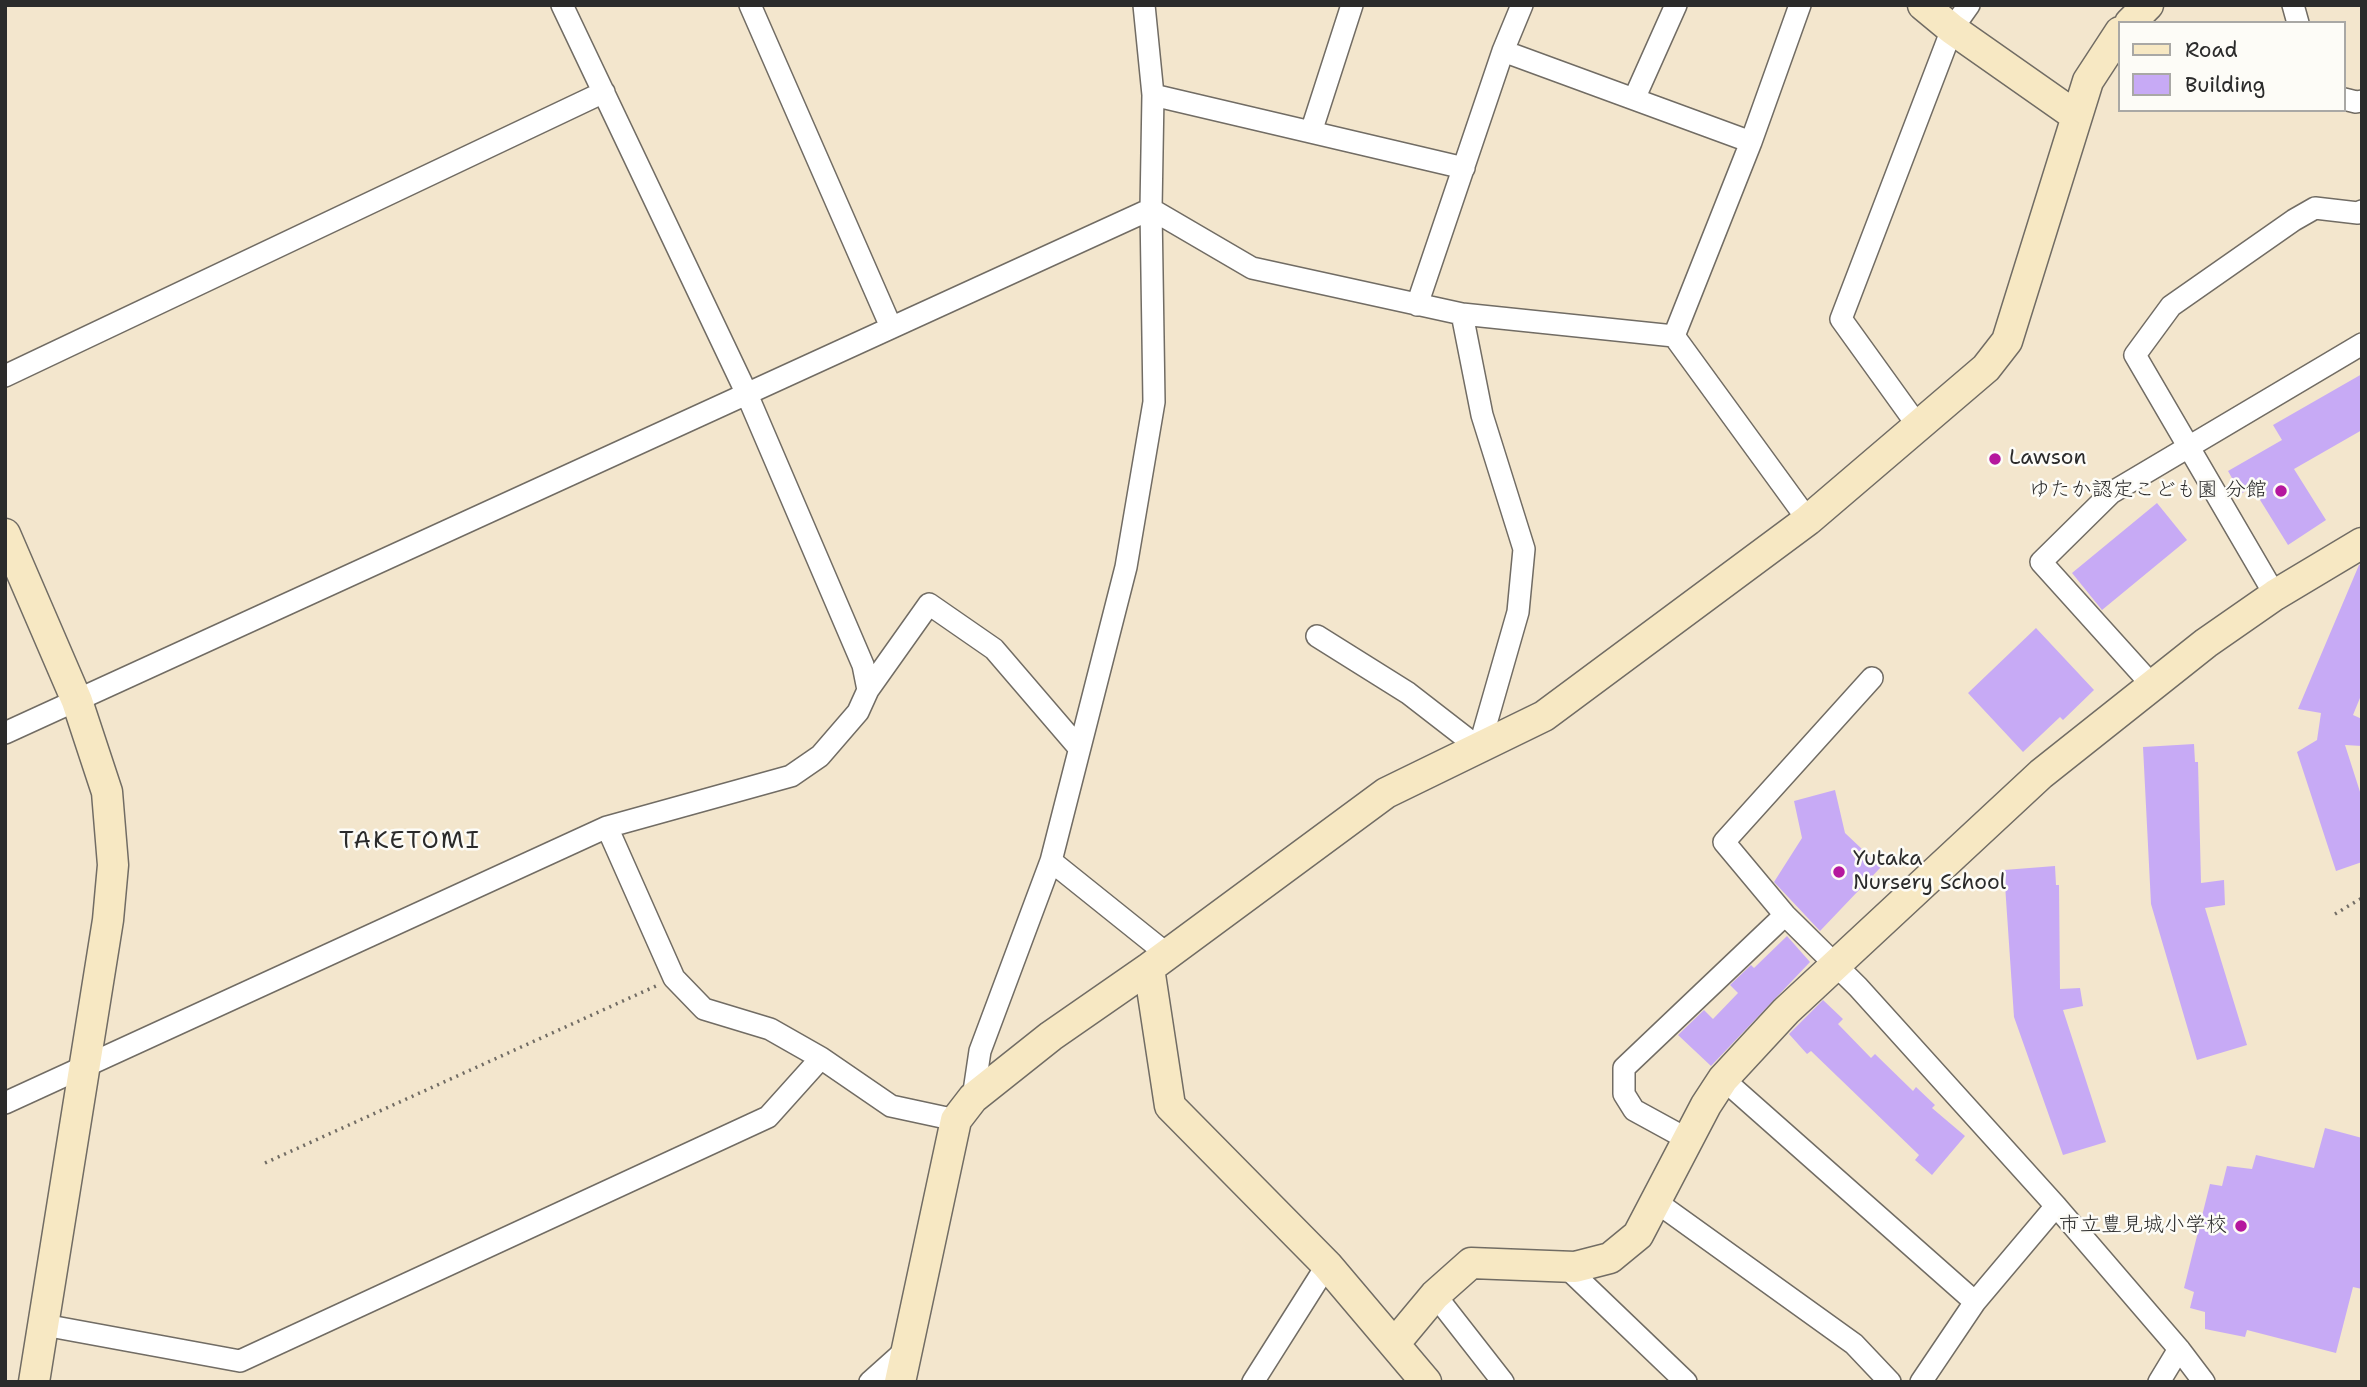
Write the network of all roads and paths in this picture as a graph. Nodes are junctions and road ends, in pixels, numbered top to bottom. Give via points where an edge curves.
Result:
1 (562, 5) edge
2 (750, 5) edge
3 (1144, 5) edge
4 (1352, 5) edge
5 (1522, 5) edge
6 (1676, 5) edge
7 (1800, 5) edge
8 (1923, 5) edge
9 (2148, 5) edge
10 (1960, 17) edge
11 (2132, 21) edge
12 (2118, 36) edge
13 (1503, 51) junction
14 (604, 92) junction
15 (1153, 95) junction
16 (1634, 99) junction
17 (2076, 116) junction
18 (1311, 132) junction
19 (1751, 142) junction
20 (1464, 168) junction
21 (1151, 209) junction
22 (2362, 211) edge
23 (1417, 305) junction
24 (1462, 314) junction
25 (891, 327) junction
26 (1674, 336) junction
27 (2362, 344) edge
28 (5, 376) edge
29 (747, 392) junction
30 (1918, 426) junction
31 (2189, 447) junction
32 (1808, 520) junction
33 (5, 534) edge
34 (2362, 543) edge
35 (2275, 594) junction
36 (1317, 636) dead end
37 (1872, 678) dead end
38 (2152, 685) junction
39 (868, 690) junction
40 (77, 701) junction
41 (5, 733) edge
42 (1079, 748) junction
43 (1479, 748) junction
44 (607, 827) junction
45 (1051, 860) junction
46 (2362, 898) edge
47 (2335, 914) dead end
48 (1784, 915) junction
49 (1158, 961) junction
50 (1836, 967) junction
51 (674, 978) junction
52 (821, 1058) junction
53 (84, 1068) junction
54 (1723, 1079) junction
55 (5, 1103) edge
56 (965, 1109) junction
57 (1687, 1139) junction
58 (265, 1163) dead end
59 (1655, 1201) junction
60 (2056, 1206) junction
61 (1327, 1265) junction
62 (1566, 1267) junction
63 (1435, 1296) junction
64 (1975, 1302) junction
65 (44, 1325) junction
66 (1395, 1343) junction
67 (908, 1348) junction
68 (2179, 1349) junction
69 (34, 1382) edge
70 (870, 1382) edge
71 (900, 1382) edge
72 (1254, 1382) edge
73 (1426, 1382) edge
74 (1503, 1382) edge
75 (1686, 1382) edge
76 (1890, 1382) edge
77 (1921, 1382) edge
78 (2159, 1382) edge
79 (2204, 1382) edge

1 - 14 street
2 - 25 street
3 - 15 street
4 - 18 street
5 - 13 street
6 - 16 street
7 - 19 street
8 - 10 street
9 - 11 street
10 - 17 street
10 - 30 street via 1841,319
12 - 17 street via 2088,81
13 - 16 street
13 - 20 street
14 - 28 street
14 - 29 street
15 - 18 street
15 - 21 street
16 - 19 street
17 - 30 street via 2007,341 1986,368
18 - 20 street
19 - 26 street
20 - 23 street
21 - 23 street via 1252,268
21 - 25 street
21 - 42 street via 1154,402 1126,567
22 - 31 street via 2315,208 2171,306 2135,355
23 - 24 street
24 - 26 street
24 - 43 street via 1482,415 1524,550 1518,612
25 - 29 street
26 - 32 street
27 - 31 street
29 - 39 street via 863,665
29 - 40 street
30 - 32 street
31 - 35 street
31 - 38 street via 2111,493 2041,562
32 - 43 street via 1544,716
33 - 40 street
34 - 35 street
35 - 38 street
36 - 43 street via 1408,693
37 - 48 street via 1724,842
38 - 50 street via 2042,774
39 - 42 street via 929,604 994,649
39 - 44 street via 858,712 820,756 791,776
40 - 41 street
40 - 53 street via 107,792 113,865
42 - 45 street
43 - 49 street via 1386,793
44 - 51 street
44 - 53 street
45 - 49 street
45 - 56 street via 979,1051
46 - 47 path
48 - 50 street
48 - 57 street via 1624,1068 1624,1094 1634,1110
49 - 56 street via 1051,1036
49 - 61 street via 1170,1106
50 - 54 street via 1786,1011
50 - 60 street
51 - 52 street via 704,1009 770,1028
51 - 58 path
52 - 56 street via 891,1106
52 - 65 street via 768,1117 240,1361
53 - 55 street
53 - 65 street
54 - 57 street
54 - 64 street
56 - 67 street
57 - 59 street
59 - 62 street via 1638,1235 1610,1258
59 - 76 street via 1854,1343
60 - 64 street
60 - 68 street
61 - 66 street
61 - 72 street
62 - 63 street via 1471,1264
62 - 75 street
63 - 66 street
63 - 74 street
64 - 77 street
65 - 69 street
66 - 73 street
67 - 70 street
67 - 71 street
68 - 78 street
68 - 79 street

